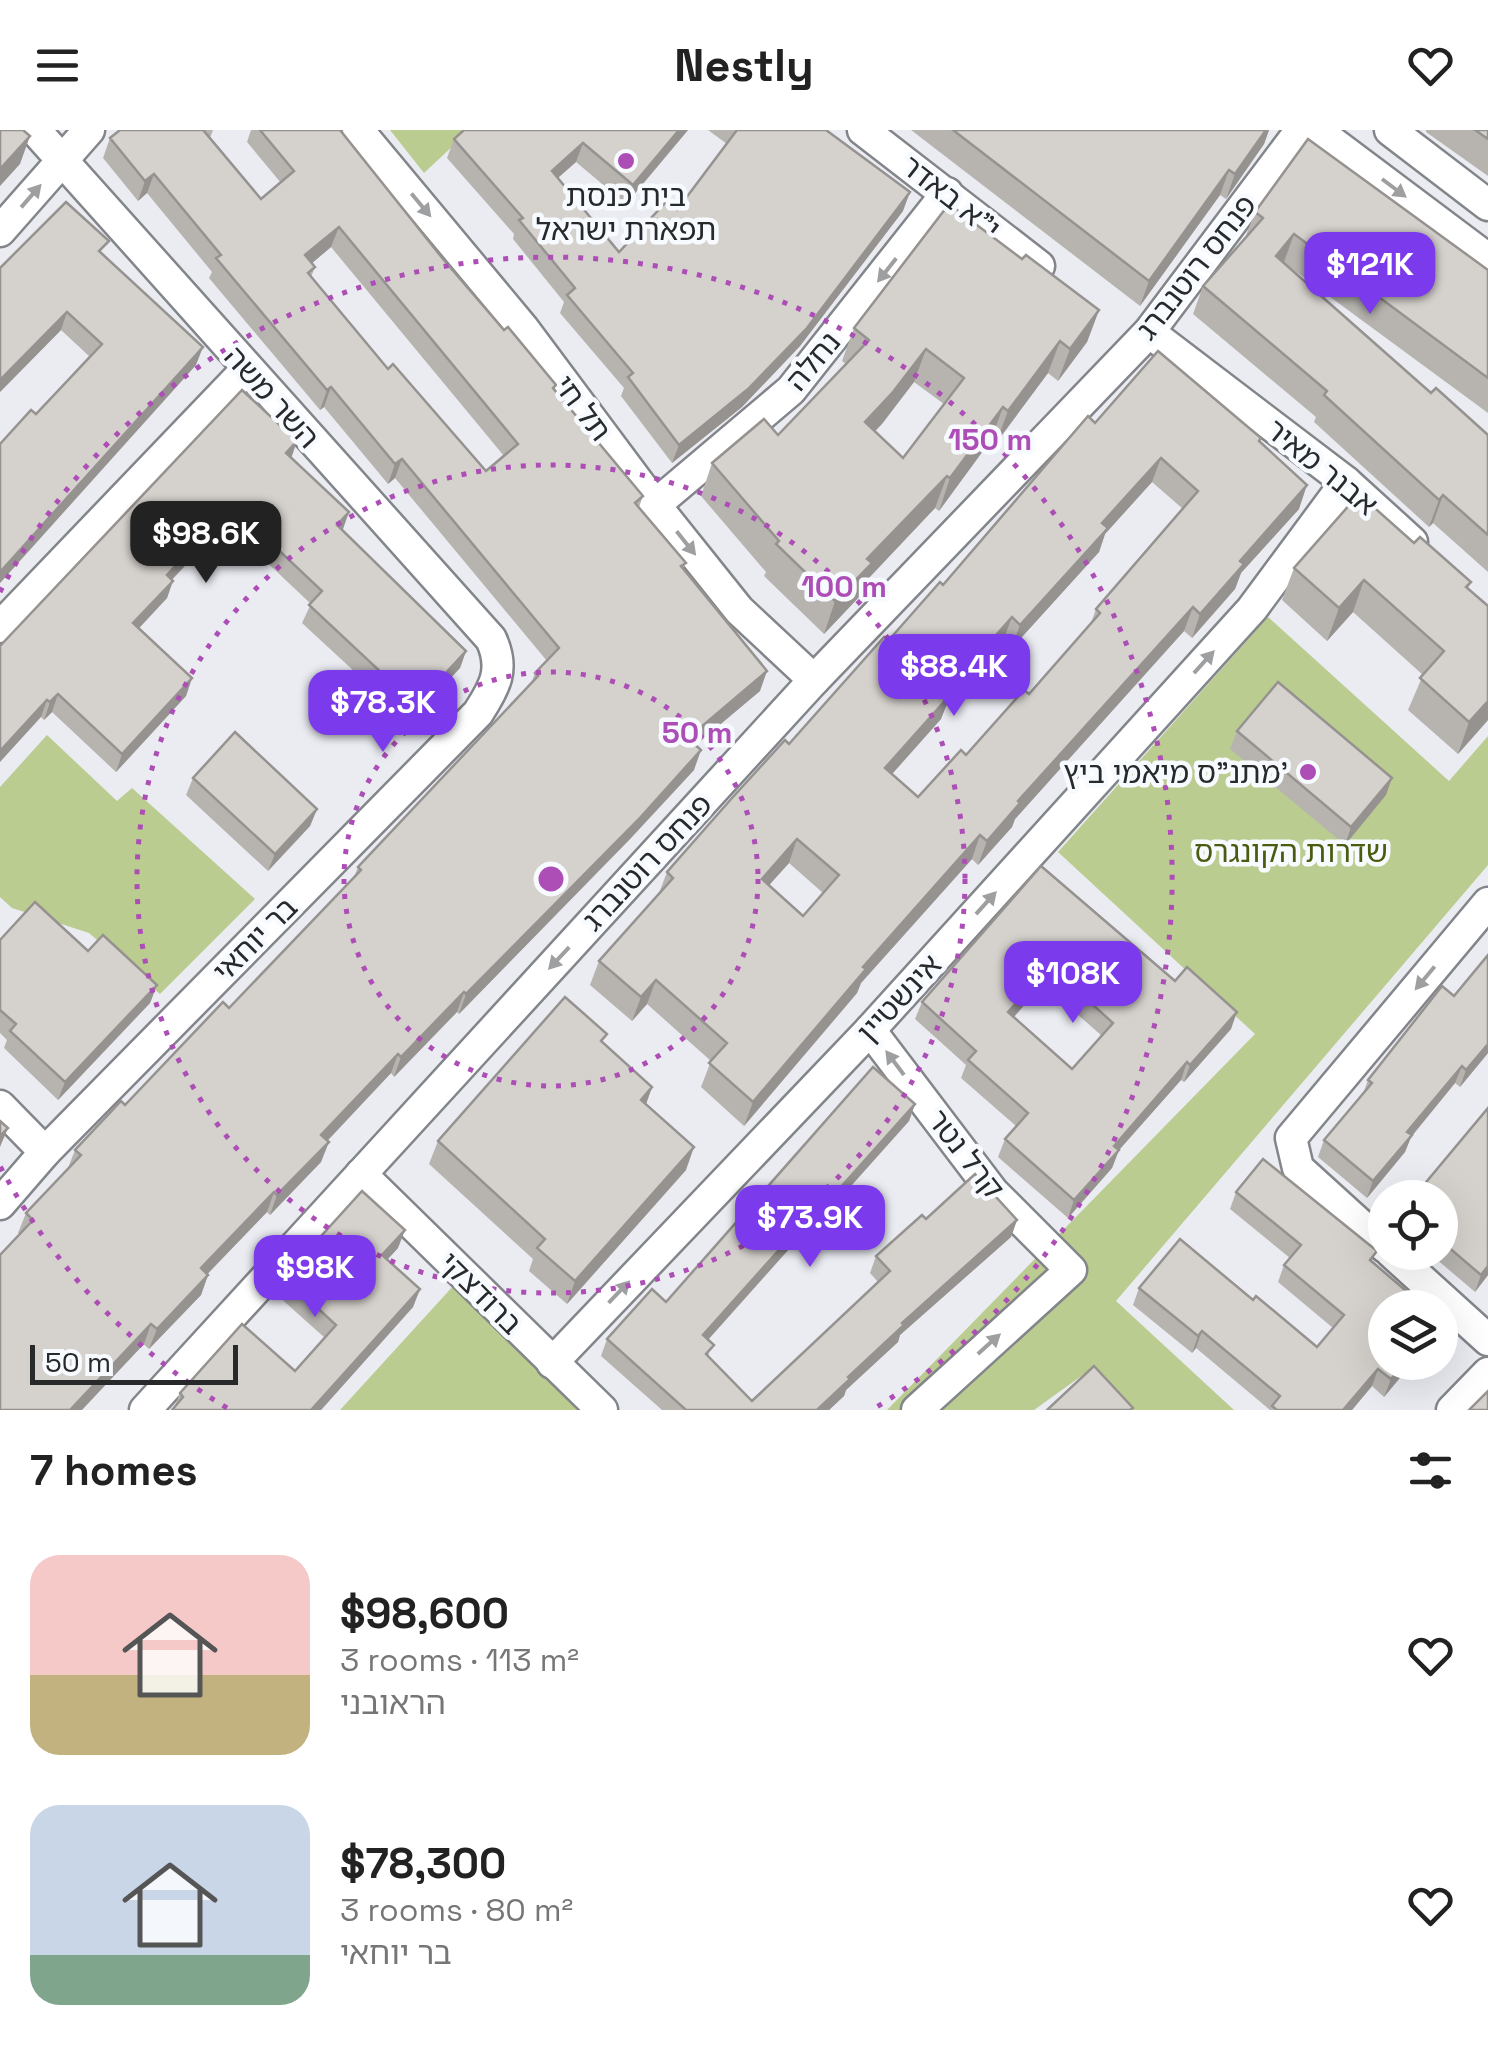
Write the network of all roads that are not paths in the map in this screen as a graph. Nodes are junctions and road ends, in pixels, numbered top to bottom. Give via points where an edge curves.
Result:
1 (35, 130) edge
2 (89, 130) edge
3 (358, 130) edge
4 (863, 130) edge
5 (1301, 130) edge
6 (1316, 130) edge
7 (1390, 130) edge
8 (62, 160) junction
9 (947, 193) junction
10 (1488, 205) edge
11 (0, 231) edge
12 (1488, 259) edge
13 (1039, 266) edge
14 (1148, 332) junction
15 (247, 369) junction
16 (1346, 482) junction
17 (655, 505) junction
18 (1431, 559) edge
19 (0, 627) edge
20 (500, 668) joint
21 (814, 680) junction
22 (1488, 903) edge
23 (870, 1030) junction
24 (0, 1106) edge
25 (45, 1152) junction
26 (362, 1174) junction
27 (0, 1204) edge
28 (1368, 1232) edge
29 (1411, 1270) edge
30 (1488, 1340) edge
31 (552, 1363) junction
32 (1488, 1373) edge
33 (145, 1410) edge
34 (602, 1410) edge
35 (917, 1410) edge
36 (1452, 1410) edge

1 - 8 street, השר משה
2 - 8 street
3 -> 17 street, תל חי via 523,328
4 - 9 street, י"א באדר
5 - 14 street, פנחס רוטנברג
6 -> 12 street
7 - 10 street
11 -> 8 street
8 - 15 street, השר משה
9 - 13 street, י"א באדר
9 -> 17 street, נחלה via 791,390
14 - 16 street, אבנר מאיר
14 - 21 street, פנחס רוטנברג
15 - 19 street
15 - 20 street, השר משה via 492,639
16 - 18 street, אבנר מאיר
23 -> 16 street, אינשטיין via 1252,609
17 -> 21 street, תל חי via 739,610
20 - 25 street, בר יוחאי via 478,713
21 -> 26 street, פנחס רוטנברג
22 -> 28 street via 1291,1138 1298,1168
31 -> 23 street, אינשטיין
35 -> 23 street, קרל נטר via 1072,1270 992,1192
24 - 25 street
25 - 27 street, בר יוחאי
26 - 31 street, ברודצקי
26 - 33 street, פנחס רוטנברג
29 - 30 street
31 - 34 street, ברודצקי
32 - 36 street

